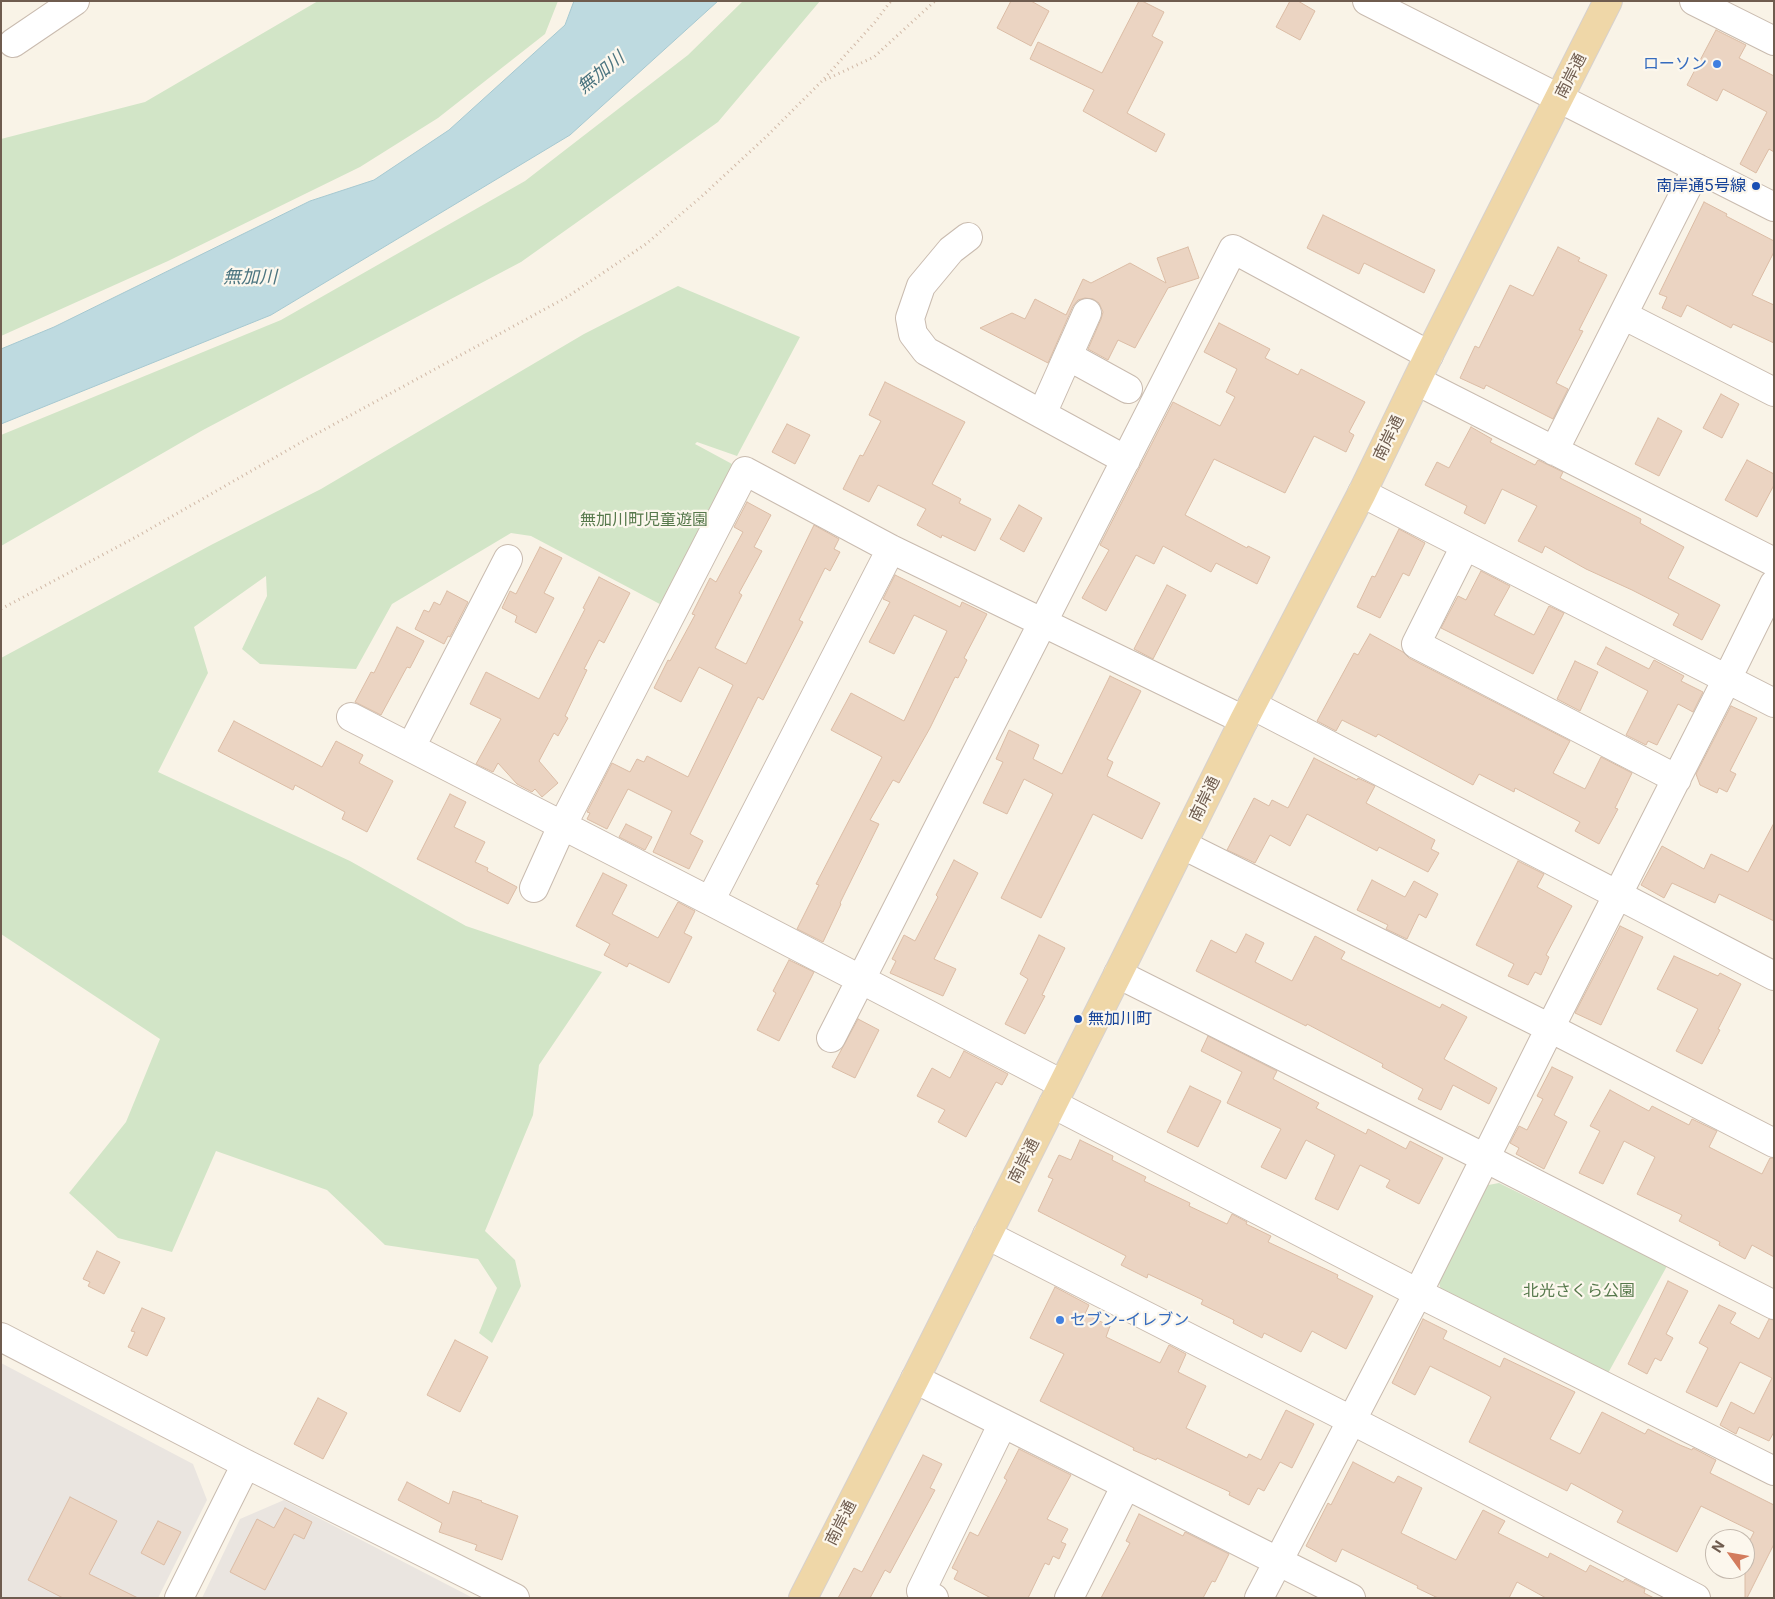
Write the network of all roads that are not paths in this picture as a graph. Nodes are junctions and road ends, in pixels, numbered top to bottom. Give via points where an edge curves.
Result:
1 (75, 1) edge
2 (1367, 1) edge
3 (1608, 1) edge
4 (1694, 1) edge
5 (1774, 41) edge
6 (13, 43) dead end
7 (1559, 99) junction
8 (1697, 168) junction
9 (1774, 207) edge
10 (968, 237) dead end
11 (1087, 313) dead end
12 (1623, 315) junction
13 (1429, 355) junction
14 (1068, 356) junction
15 (1417, 381) junction
16 (1128, 388) dead end
17 (1774, 392) edge
18 (1042, 414) junction
19 (1554, 451) junction
20 (1126, 460) junction
21 (1362, 493) junction
22 (1465, 546) junction
23 (892, 549) junction
24 (508, 559) dead end
25 (1774, 562) edge
26 (1774, 584) edge
27 (1043, 624) junction
28 (1727, 679) junction
29 (1774, 703) edge
30 (1248, 713) junction
31 (350, 717) dead end
32 (411, 747) junction
33 (1677, 779) junction
34 (562, 826) junction
35 (1183, 845) junction
36 (534, 888) dead end
37 (1617, 896) junction
38 (710, 901) junction
39 (1118, 974) junction
40 (1774, 976) edge
41 (861, 981) junction
42 (1550, 1028) junction
43 (831, 1038) dead end
44 (1057, 1094) junction
45 (1774, 1143) edge
46 (1485, 1158) junction
47 (987, 1235) junction
48 (1418, 1293) junction
49 (1774, 1305) edge
50 (1, 1337) edge
51 (915, 1379) junction
52 (1351, 1420) junction
53 (1003, 1423) junction
54 (246, 1464) junction
55 (1774, 1471) edge
56 (1126, 1485) junction
57 (1278, 1560) junction
58 (179, 1598) edge
59 (515, 1598) edge
60 (803, 1598) edge
61 (934, 1598) edge
62 (1069, 1598) edge
63 (1259, 1598) edge
64 (1351, 1598) edge
65 (1696, 1598) edge

1 - 6 street
2 - 7 street
3 - 7 main road, 南岸通
4 - 5 street
7 - 8 street
7 - 13 main road, 南岸通
8 - 9 street
8 - 12 street
10 - 18 street via 951,250 921,286 910,318 913,334 926,351
11 - 14 street
12 - 17 street
12 - 19 street
13 - 15 main road, 南岸通
13 - 20 street via 1233,249
14 - 16 street
14 - 18 street
15 - 19 street
15 - 21 main road, 南岸通
18 - 20 street
19 - 25 street
20 - 27 street
21 - 22 street
21 - 30 main road, 南岸通
22 - 28 street
22 - 33 street via 1416,644
23 - 27 street
23 - 34 street via 745,471
23 - 38 street
24 - 32 street
26 - 28 street
27 - 30 street
27 - 41 street
28 - 29 street
28 - 33 street
30 - 35 main road, 南岸通
30 - 37 street
31 - 32 street
32 - 34 street
33 - 37 street
34 - 36 street
34 - 38 street
35 - 39 main road, 南岸通
35 - 42 street
37 - 40 street
37 - 42 street
38 - 41 street
39 - 44 main road, 南岸通
39 - 46 street
41 - 43 street
41 - 44 street
42 - 45 street
42 - 46 street
44 - 47 main road, 南岸通
44 - 48 street
46 - 48 street
46 - 49 street
47 - 51 main road, 南岸通
47 - 52 street
48 - 52 street
48 - 55 street
50 - 54 street
51 - 53 street
51 - 60 main road, 南岸通
52 - 57 street
52 - 65 street
53 - 56 street
53 - 61 street via 920,1591
54 - 58 street
54 - 59 street
56 - 57 street
56 - 62 street
57 - 63 street
57 - 64 street

